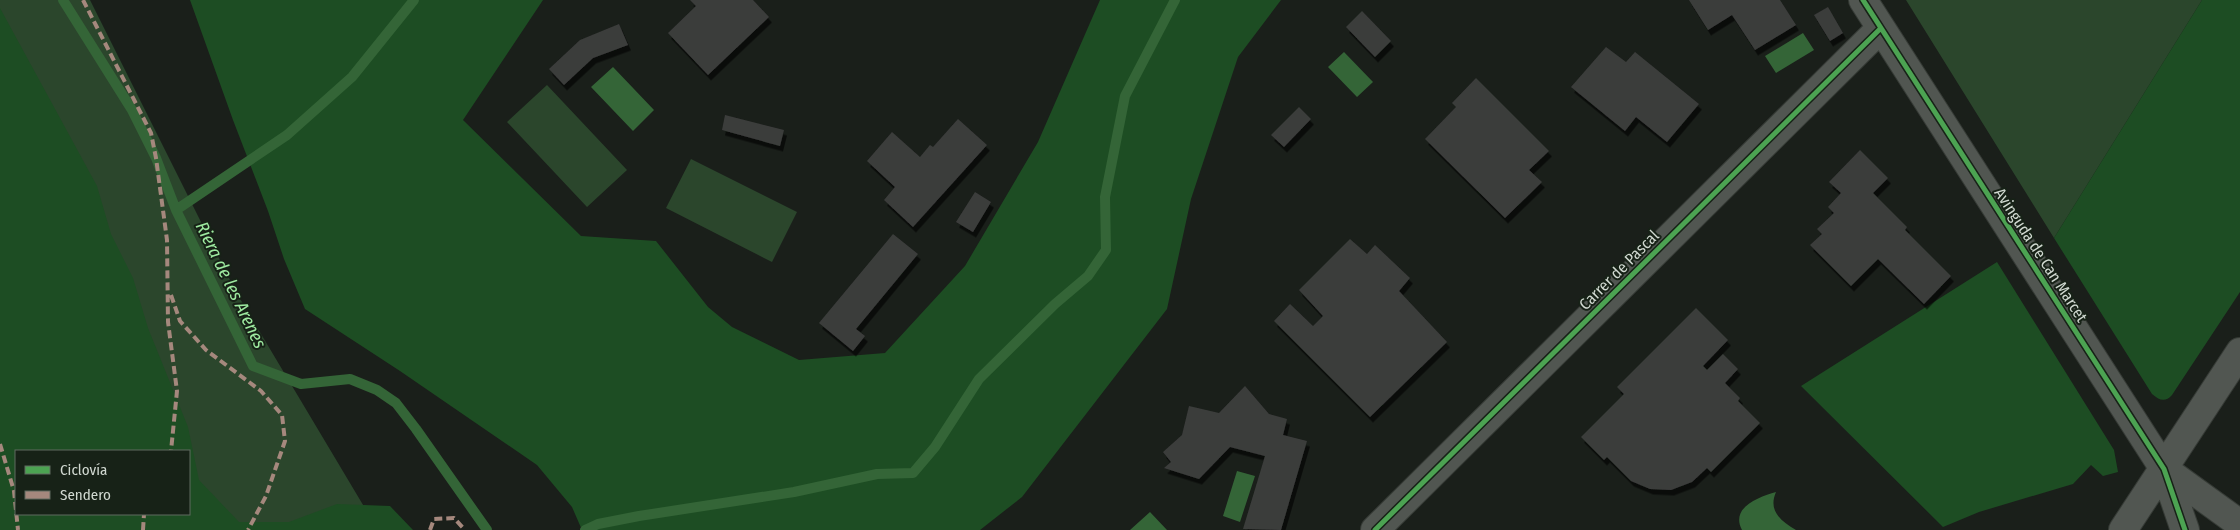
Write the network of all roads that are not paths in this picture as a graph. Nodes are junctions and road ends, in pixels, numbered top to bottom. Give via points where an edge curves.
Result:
1 (1863, 0) edge
2 (1880, 28) junction
3 (2240, 352) edge
4 (2164, 469) junction
5 (2240, 524) edge
6 (1375, 530) edge
7 (2123, 530) edge
8 (2185, 530) edge

1 - 2 street, Avinguda de Can Marcet
2 - 4 street, Avinguda de Can Marcet
2 - 6 street, Carrer de Pascal
3 - 4 street
4 - 5 street
4 - 7 street
4 - 8 street, Avinguda de Can Marcet

